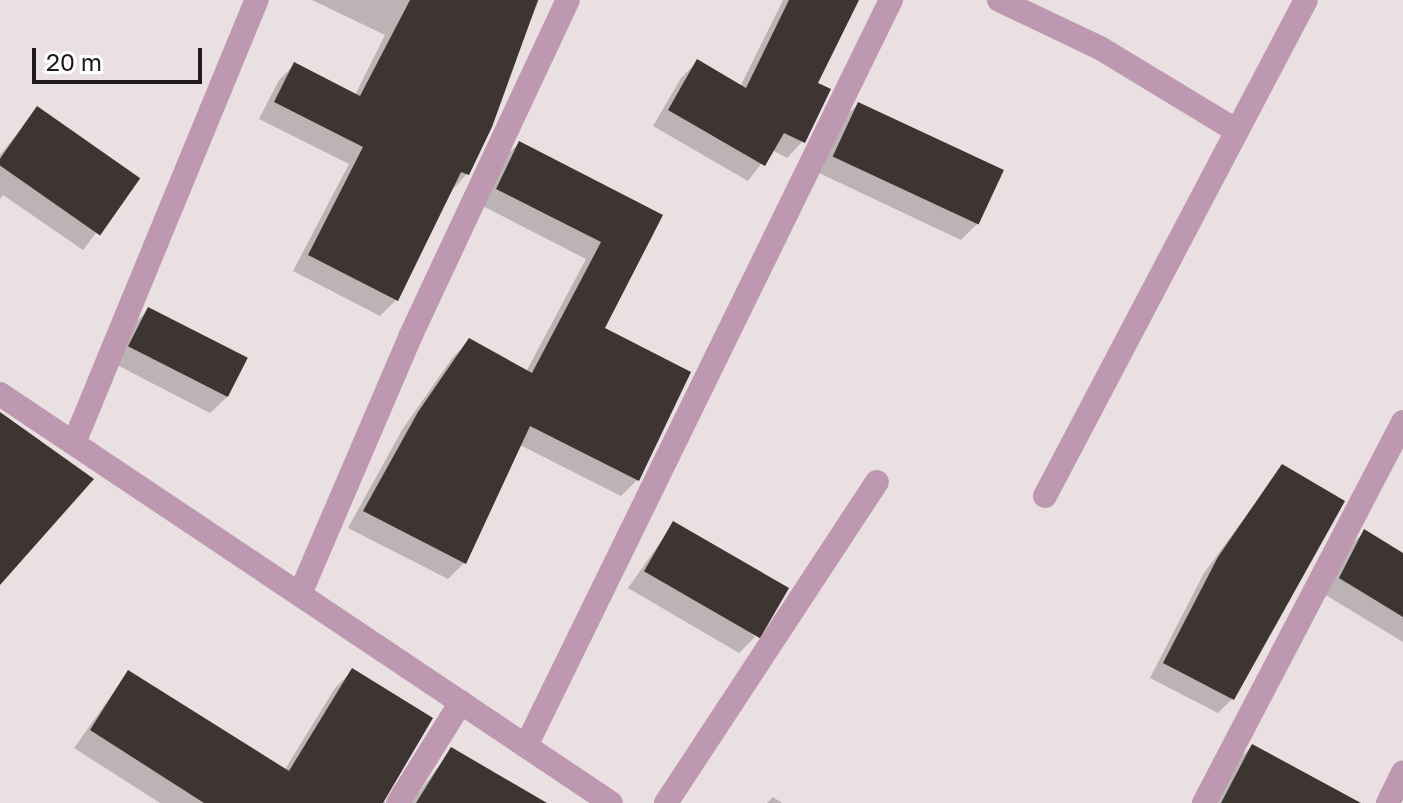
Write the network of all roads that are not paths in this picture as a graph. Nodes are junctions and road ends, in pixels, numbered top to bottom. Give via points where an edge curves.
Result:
1 (257, 0) edge
2 (568, 0) edge
3 (891, 0) edge
4 (999, 0) edge
5 (1306, 0) edge
6 (1237, 131) junction
7 (0, 394) edge
8 (1403, 422) edge
9 (74, 443) junction
10 (877, 482) dead end
11 (1045, 496) dead end
12 (300, 594) junction
13 (461, 702) junction
14 (526, 746) junction
15 (1403, 772) edge
16 (398, 803) edge
17 (611, 803) edge
18 (666, 803) edge
19 (1204, 803) edge
20 (1388, 803) edge

1 - 9 street
2 - 12 street via 410,337
3 - 14 street
4 - 6 street via 1100,48
5 - 6 street
6 - 11 street
7 - 9 street
8 - 19 street
9 - 12 street
10 - 18 street
12 - 13 street
13 - 14 street
13 - 16 street
14 - 17 street
15 - 20 street

